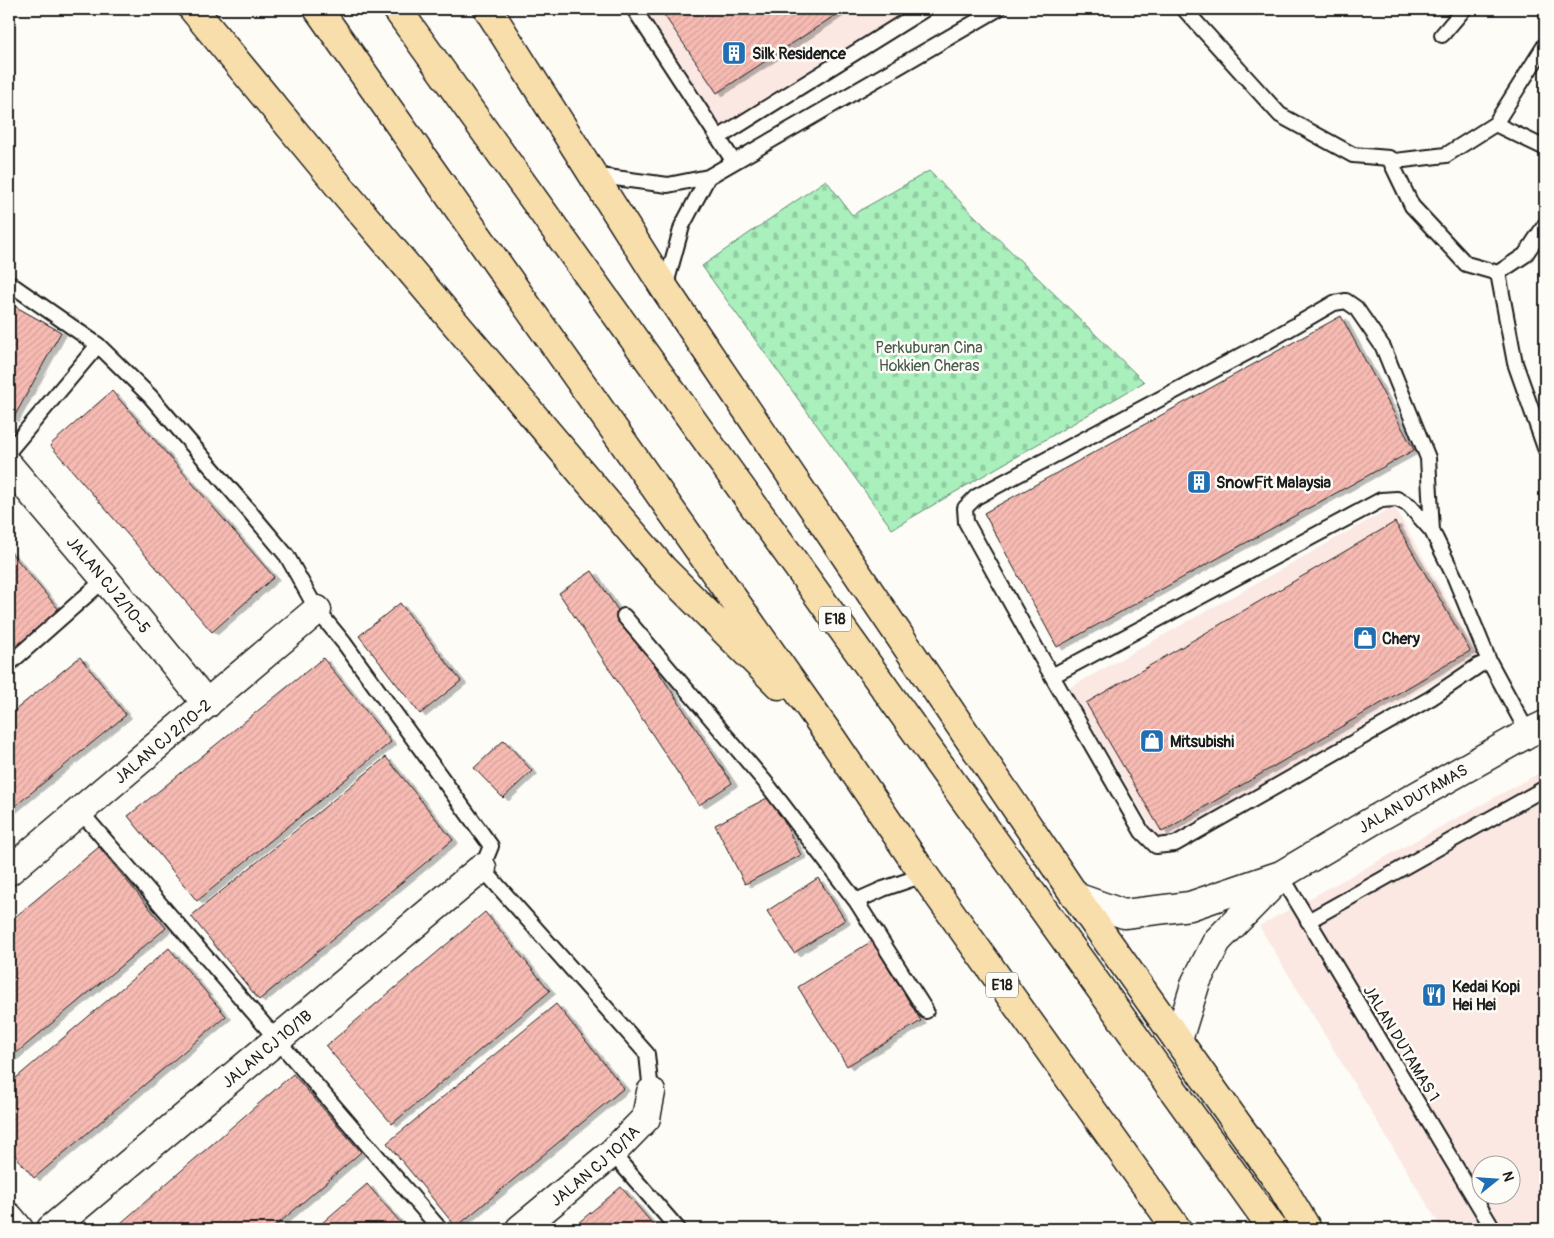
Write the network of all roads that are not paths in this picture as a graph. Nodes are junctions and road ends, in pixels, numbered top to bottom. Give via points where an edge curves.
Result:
1 (193, 9) edge
2 (318, 9) edge
3 (397, 9) edge
4 (488, 9) edge
5 (634, 9) edge
6 (925, 9) edge
7 (998, 9) edge
8 (1184, 9) edge
9 (1464, 9) edge
10 (1442, 35) dead end
11 (1545, 45) edge
12 (1495, 124) junction
13 (718, 138) junction
14 (1545, 148) edge
15 (1389, 158) junction
16 (734, 162) junction
17 (592, 175) junction
18 (708, 177) junction
19 (1545, 225) edge
20 (1498, 273) junction
21 (9, 284) edge
22 (665, 289) junction
23 (98, 345) junction
24 (1545, 448) edge
25 (9, 451) edge
26 (9, 466) edge
27 (1432, 531) junction
28 (105, 579) junction
29 (317, 610) junction
30 (624, 616) dead end
31 (1488, 661) junction
32 (9, 664) edge
33 (1052, 676) junction
34 (206, 704) junction
35 (1536, 729) edge
36 (832, 739) junction
37 (1545, 788) edge
38 (80, 811) junction
39 (482, 868) junction
40 (9, 871) edge
41 (924, 875) junction
42 (1281, 875) junction
43 (1076, 897) junction
44 (856, 900) junction
45 (1308, 921) junction
46 (926, 1012) dead end
47 (276, 1040) junction
48 (1178, 1040) junction
49 (651, 1092) joint
50 (612, 1153) junction
51 (9, 1217) edge
52 (19, 1229) edge
53 (51, 1229) edge
54 (440, 1229) edge
55 (520, 1229) edge
56 (678, 1229) edge
57 (1177, 1229) edge
58 (1273, 1229) edge
59 (1307, 1229) edge
60 (1493, 1229) edge

1 - 36 highway via 663,569
2 - 36 highway, E18
3 - 58 highway, E18
4 - 17 highway
5 - 13 lane
6 - 13 lane
7 - 16 lane
8 - 15 lane via 1280,115 1353,155
9 - 10 lane
11 - 12 lane
12 - 14 lane
12 - 15 lane via 1446,155 1395,161
13 - 16 lane
15 - 20 lane via 1412,206 1466,264
16 - 18 lane
17 - 18 lane via 668,185
17 - 22 highway
18 - 22 lane via 682,226
19 - 20 lane via 1524,255
20 - 24 lane via 1515,363
21 - 23 lane
22 - 43 highway
23 - 25 lane
23 - 29 lane via 150,396 287,556
26 - 28 street, JALAN CJ 2/10-5
27 - 31 lane via 1455,578
27 - 33 lane via 1409,505 1397,499 1381,500
27 - 33 lane via 1428,458 1383,347 1356,308 1346,301 1334,303 976,497 966,508 966,522
28 - 32 lane
28 - 34 street, JALAN CJ 2/10-5
29 - 34 street, JALAN CJ 2/10-2
29 - 39 lane via 491,846
30 - 44 lane via 766,783
31 - 33 lane via 1431,698 1175,844 1156,846 1142,832
31 - 35 lane
34 - 38 street, JALAN CJ 2/10-2
35 - 42 street, JALAN DUTAMAS
36 - 41 highway, E18
37 - 45 lane
38 - 40 street, JALAN CJ 2/10-2
38 - 47 lane
39 - 47 street, JALAN CJ 10/1B
39 - 49 lane via 648,1054
41 - 44 lane
41 - 57 highway, E18
42 - 43 street via 1190,906 1124,914
42 - 45 lane, JALAN DUTAMAS 1
42 - 48 street via 1217,942 1196,982
43 - 48 highway
44 - 46 lane
45 - 60 lane, JALAN DUTAMAS 1
47 - 53 street, JALAN CJ 10/1B
47 - 54 lane
48 - 59 highway via 1282,1187
49 - 50 street, JALAN CJ 10/1A via 646,1118
50 - 55 street, JALAN CJ 10/1A
50 - 56 lane
51 - 52 street

